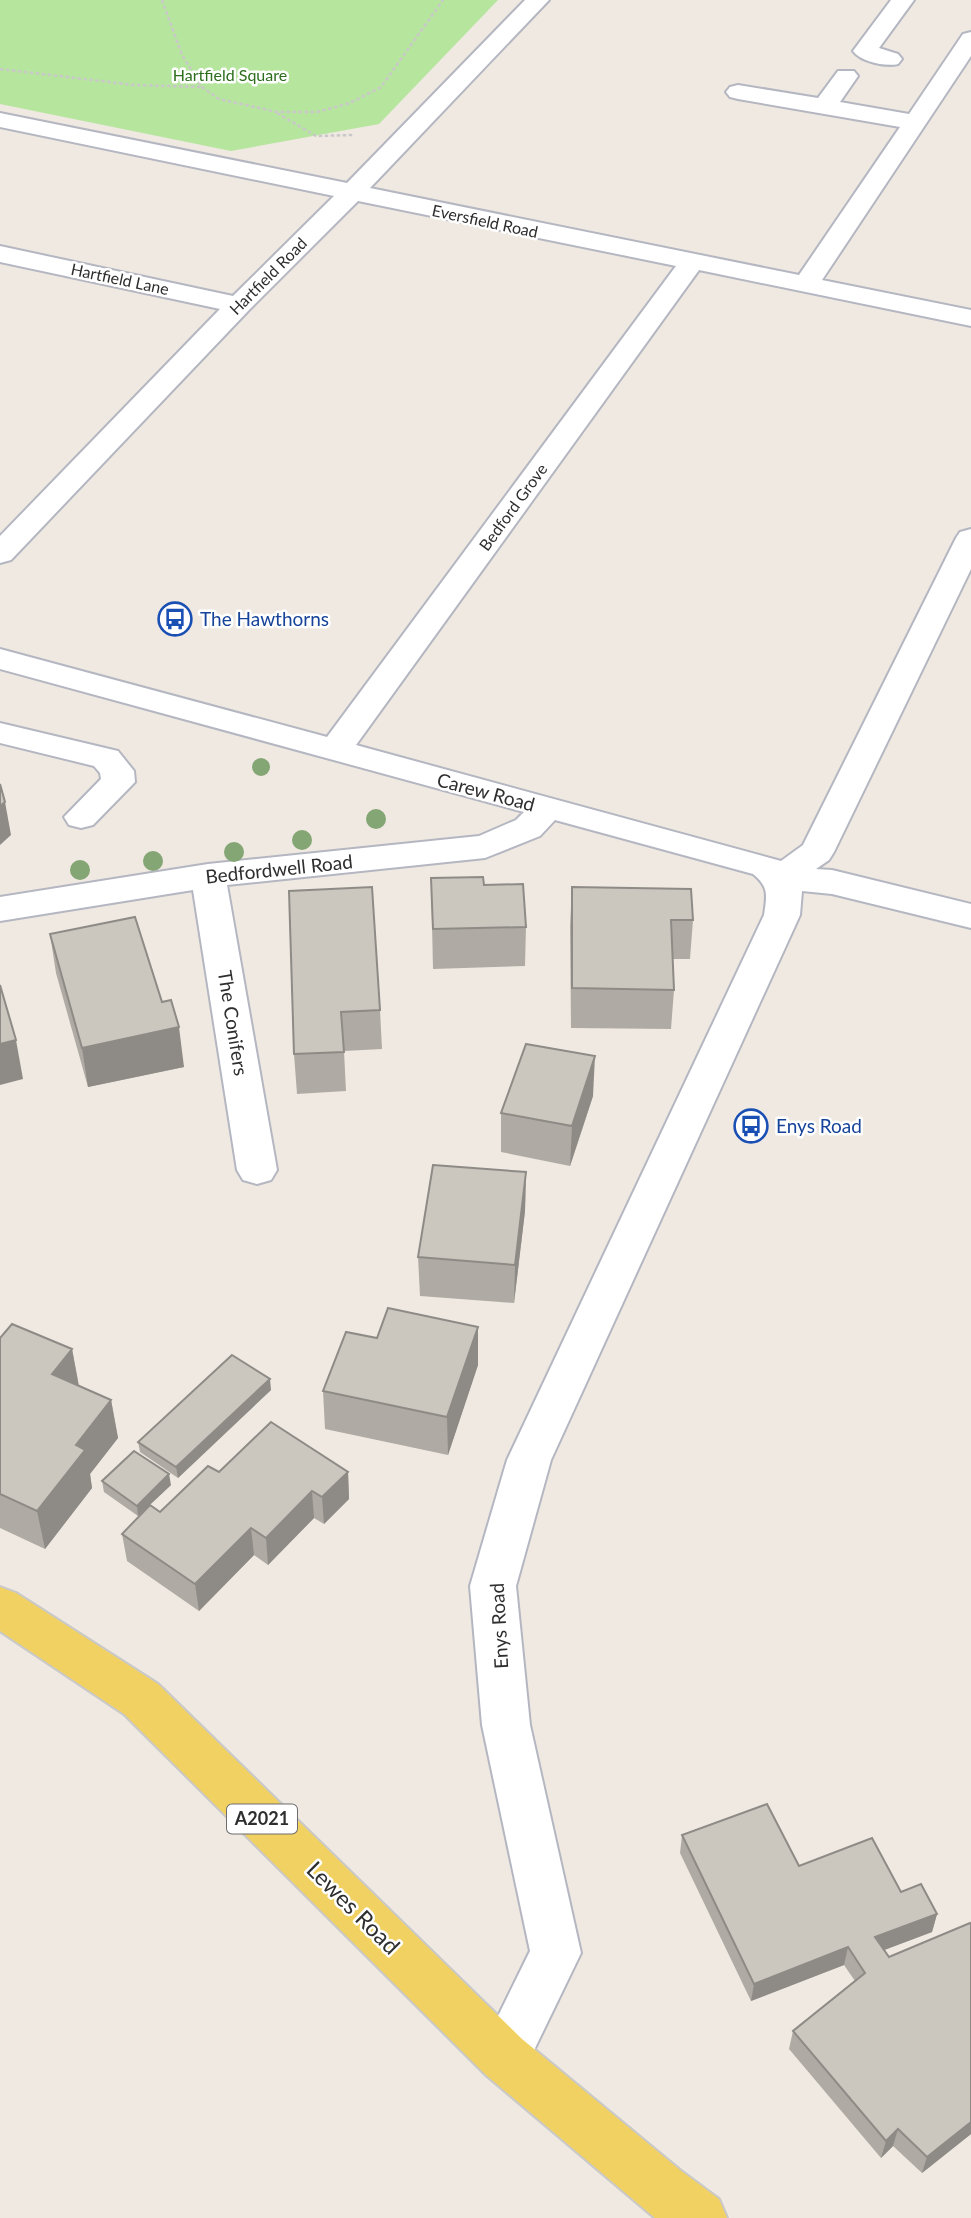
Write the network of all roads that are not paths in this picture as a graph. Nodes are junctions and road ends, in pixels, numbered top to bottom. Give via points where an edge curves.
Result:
1 (538, 0) edge
2 (902, 0) edge
3 (971, 39) edge
4 (890, 59) dead end
5 (846, 76) dead end
6 (738, 92) dead end
7 (824, 107) junction
8 (0, 120) edge
9 (915, 122) junction
10 (351, 192) junction
11 (0, 254) edge
12 (691, 263) junction
13 (806, 286) junction
14 (239, 305) junction
15 (971, 318) edge
16 (971, 538) edge
17 (0, 554) edge
18 (0, 659) edge
19 (0, 733) edge
20 (334, 751) junction
21 (547, 808) junction
22 (81, 817) dead end
23 (208, 876) junction
24 (780, 878) junction
25 (0, 909) edge
26 (971, 916) edge
27 (257, 1170) dead end
28 (0, 1607) edge
29 (504, 2057) junction
30 (700, 2218) edge

1 - 10 street, Hartfield Road
2 - 4 street via 865,51
3 - 9 street
5 - 7 street
6 - 7 street
7 - 9 street
8 - 10 street, Eversfield Road
9 - 13 street
10 - 12 street, Eversfield Road
10 - 14 street, Hartfield Road
11 - 14 street, Hartfield Lane
12 - 13 street, Eversfield Road
12 - 20 street, Bedford Grove
13 - 15 street, Eversfield Road
14 - 17 street, Hartfield Road
16 - 24 street via 817,852
18 - 20 street, Carew Road
19 - 22 street via 106,758 117,771 118,782
20 - 21 street, Carew Road
21 - 23 street, Bedfordwell Road via 528,828 485,847
21 - 24 street, Carew Road via 765,866
23 - 25 street, Bedfordwell Road
23 - 27 street, The Conifers
24 - 26 street, Carew Road via 832,883
24 - 29 street, Enys Road via 785,892 782,915 529,1460 493,1586 506,1724 555,1953
28 - 29 main road, Lewes Road / A2021 via 141,1699
29 - 30 main road, Lewes Road / A2021

